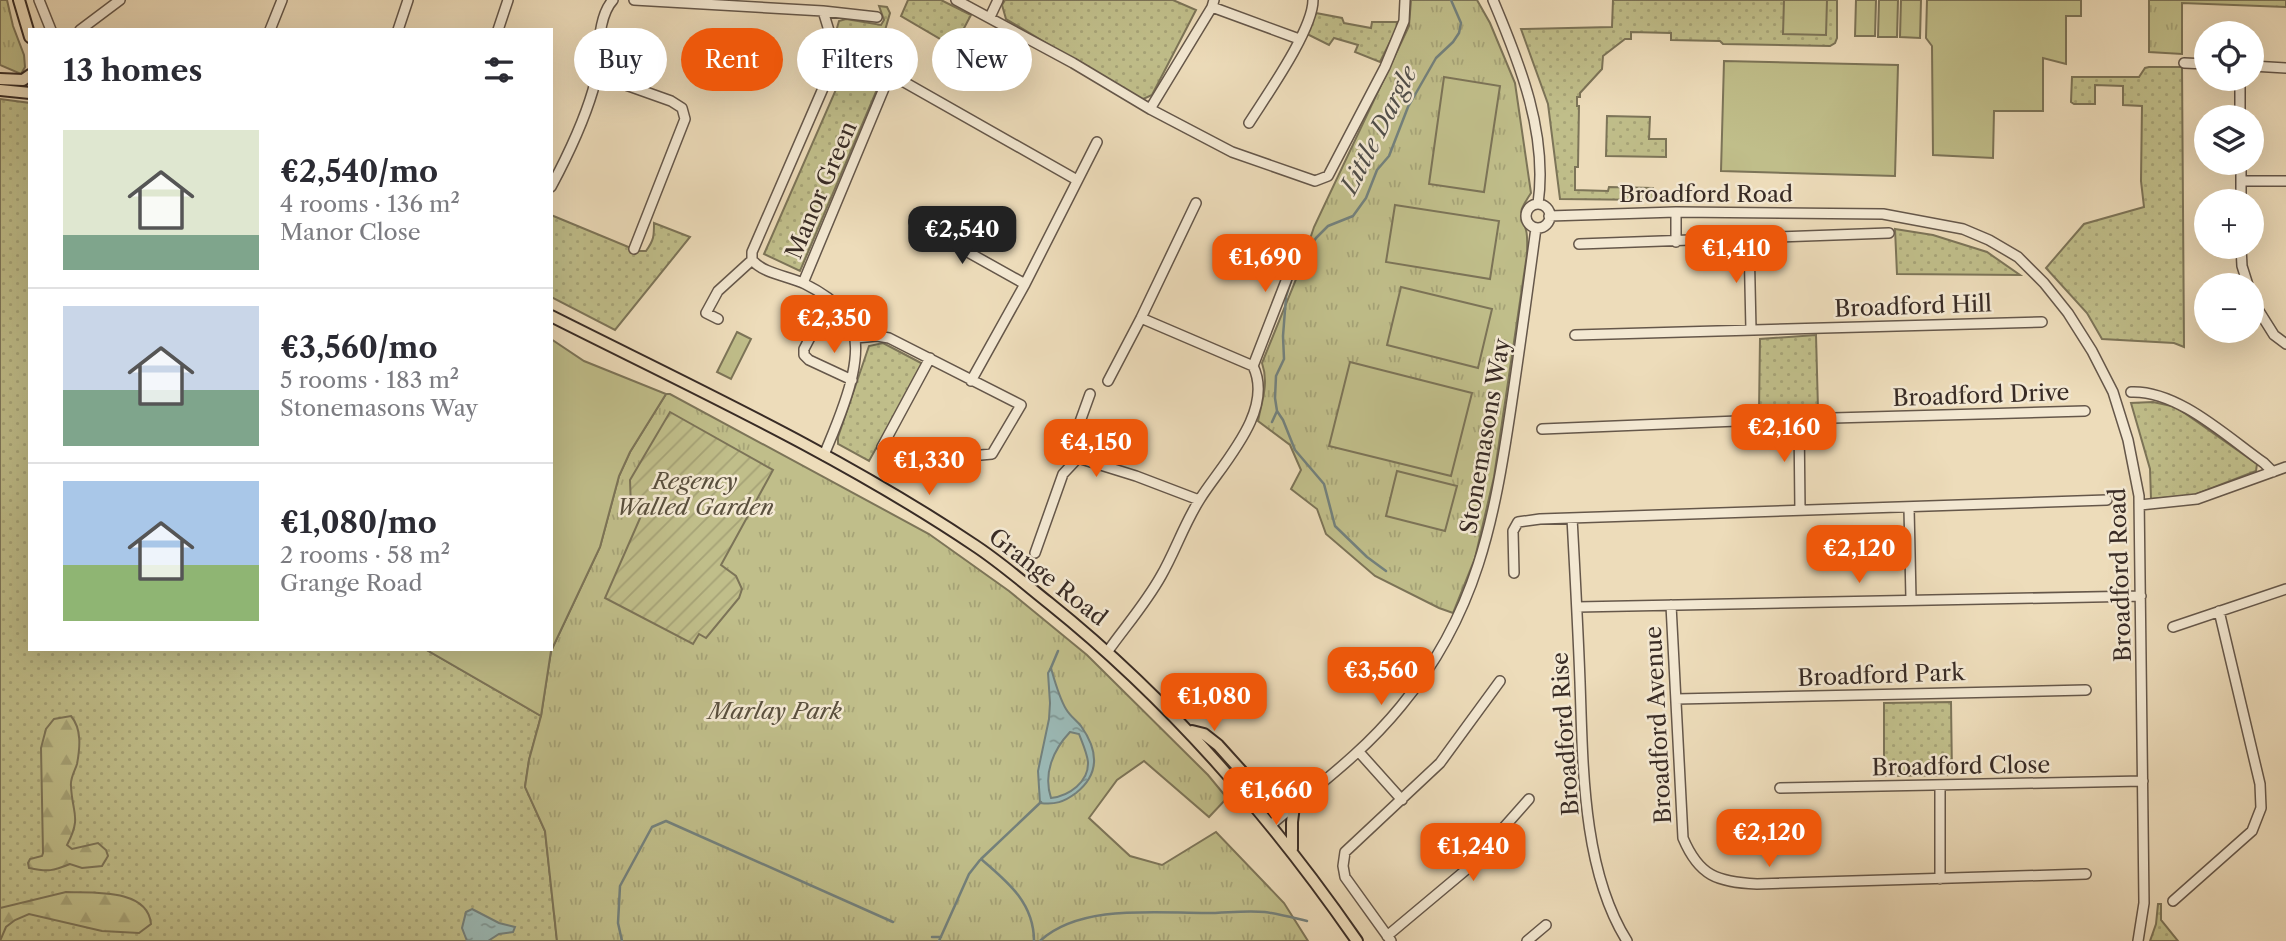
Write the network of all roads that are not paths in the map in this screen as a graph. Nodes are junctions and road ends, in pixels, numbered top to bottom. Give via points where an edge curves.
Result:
1 (19, 0) edge
2 (39, 0) edge
3 (120, 0) edge
4 (282, 0) edge
5 (408, 0) edge
6 (508, 0) edge
7 (613, 0) edge
8 (634, 0) edge
9 (956, 0) edge
10 (998, 0) edge
11 (1312, 0) edge
12 (1405, 0) edge
13 (1493, 0) edge
14 (1213, 4) edge
15 (823, 11) junction
16 (877, 17) dead end
17 (990, 17) junction
18 (50, 28) edge
19 (83, 28) edge
20 (271, 28) edge
21 (399, 28) edge
22 (499, 28) edge
23 (602, 28) edge
24 (28, 30) edge
25 (1299, 39) junction
26 (2184, 63) dead end
27 (2194, 63) edge
28 (2264, 67) edge
29 (2286, 68) edge
30 (28, 76) edge
31 (0, 79) edge
32 (0, 90) edge
33 (593, 91) edge
34 (645, 91) edge
35 (28, 93) edge
36 (1150, 109) junction
37 (1249, 123) dead end
38 (1097, 142) dead end
39 (2241, 175) edge
40 (1077, 180) junction
41 (2241, 181) junction
42 (2286, 181) edge
43 (553, 183) edge
44 (2241, 189) edge
45 (1196, 203) dead end
46 (1538, 204) junction
47 (1676, 212) junction
48 (1549, 216) junction
49 (914, 222) dead end
50 (1536, 228) junction
51 (1889, 233) dead end
52 (1749, 240) junction
53 (1676, 242) junction
54 (1579, 244) dead end
55 (634, 249) dead end
56 (1298, 250) dead end
57 (752, 260) junction
58 (803, 283) junction
59 (1025, 284) junction
60 (553, 317) edge
61 (1141, 318) junction
62 (718, 319) dead end
63 (2264, 319) edge
64 (2042, 322) dead end
65 (814, 330) dead end
66 (1751, 330) junction
67 (1575, 335) dead end
68 (856, 338) junction
69 (2286, 344) edge
70 (930, 358) junction
71 (1253, 366) junction
72 (852, 380) junction
73 (971, 381) junction
74 (1108, 381) dead end
75 (2131, 393) dead end
76 (1090, 394) dead end
77 (2085, 411) dead end
78 (1799, 419) junction
79 (1542, 429) dead end
80 (882, 447) dead end
81 (824, 455) junction
82 (981, 455) dead end
83 (1079, 458) junction
84 (2286, 467) edge
85 (2273, 472) junction
86 (1199, 500) junction
87 (2107, 500) dead end
88 (2140, 505) junction
89 (1909, 508) junction
90 (1800, 510) junction
91 (1572, 518) junction
92 (1035, 553) dead end
93 (1514, 573) dead end
94 (2286, 589) edge
95 (2141, 596) junction
96 (1911, 599) junction
97 (1671, 605) junction
98 (1577, 607) junction
99 (2219, 611) junction
100 (2173, 627) dead end
101 (1108, 652) junction
102 (1500, 681) dead end
103 (2086, 690) dead end
104 (1676, 699) junction
105 (1189, 730) junction
106 (1359, 752) junction
107 (2143, 781) junction
108 (1940, 786) junction
109 (1780, 788) dead end
110 (1529, 799) dead end
111 (1402, 800) junction
112 (1298, 803) junction
113 (1272, 824) junction
114 (1292, 849) junction
115 (2087, 874) dead end
116 (1940, 879) junction
117 (2173, 901) dead end
118 (1546, 925) dead end
119 (1389, 938) edge
120 (1357, 941) edge
121 (1527, 941) edge
122 (1627, 941) edge
123 (2138, 941) edge

1 - 24 main road
2 - 18 street
3 - 19 street
4 - 20 street
5 - 21 street
6 - 22 street
7 - 23 street
8 - 15 street
9 - 17 street
10 - 17 street
11 - 25 street via 1313,9
12 - 36 street via 1404,21 1385,66 1328,176 1315,181 1232,152
13 - 46 street via 1531,103 1539,161
14 - 25 street
14 - 36 street
15 - 16 street
15 - 57 street via 834,63
17 - 36 street
25 - 37 street
26 - 27 street
28 - 29 street
30 - 31 main road
32 - 35 main road
33 - 43 street
34 - 55 street via 671,100 682,108 685,119
38 - 40 street
39 - 41 street
40 - 58 street, Manor Green via 890,74
40 - 59 street
41 - 42 street
41 - 44 street
45 - 61 street
46 - 48 street
46 - 50 street via 1526,215
47 - 48 street, Broadford Road
47 - 53 street
47 - 88 street, Broadford Road via 1891,215 1963,229 2011,252 2056,298 2101,366 2125,428
48 - 50 street via 1544,226
49 - 59 street
50 - 106 street, Stonemasons Way via 1499,487 1484,552 1460,614 1437,656 1402,706
51 - 52 street
52 - 53 street
52 - 66 street
53 - 54 street
56 - 71 street
57 - 58 street
57 - 62 street via 718,291 706,313
58 - 68 street via 846,314
59 - 73 street
60 - 81 main road, Grange Road
61 - 71 street
61 - 74 street
63 - 69 street
64 - 66 street, Broadford Hill
65 - 72 street via 804,355
66 - 67 street, Broadford Hill
68 - 70 street via 889,338
68 - 72 street
70 - 73 street
70 - 80 street
71 - 86 street via 1258,387 1249,423 1239,446
72 - 81 street
73 - 82 street via 1021,405 992,454
75 - 85 street via 2177,402
76 - 83 street via 1077,430
77 - 78 street, Broadford Drive
78 - 79 street, Broadford Drive
78 - 90 street
81 - 101 main road, Grange Road via 976,547
83 - 86 street
83 - 92 street via 1063,474
84 - 85 street
85 - 88 street via 2197,499
86 - 101 street via 1160,578
87 - 89 street
88 - 95 street, Broadford Road
89 - 90 street
89 - 96 street
90 - 91 street
91 - 93 street via 1518,522 1513,531
91 - 98 street, Broadford Rise
94 - 99 street
95 - 96 street
95 - 107 street, Broadford Road
96 - 97 street
97 - 98 street
97 - 104 street, Broadford Avenue
98 - 122 street, Broadford Rise via 1591,838 1605,897
99 - 100 street
99 - 117 street via 2260,784 2261,808 2252,831
101 - 105 main road, Grange Road
102 - 111 street via 1440,764
103 - 104 street, Broadford Park
104 - 116 street, Broadford Avenue via 1683,838 1691,858 1708,874 1729,883 1757,884
105 - 112 main road via 1218,745 1269,800
105 - 113 main road, Grange Road
106 - 111 street
106 - 112 street, Stonemasons Way
107 - 108 street, Broadford Close
107 - 123 street, Broadford Road via 2144,903
108 - 109 street, Broadford Close
108 - 116 street
110 - 119 street via 1467,869
111 - 119 street via 1345,852 1343,866 1345,877
112 - 113 street, Stonemasons Way
112 - 114 main road
113 - 114 main road, Grange Road
114 - 120 main road, Grange Road
115 - 116 street, Broadford Avenue
118 - 121 street

